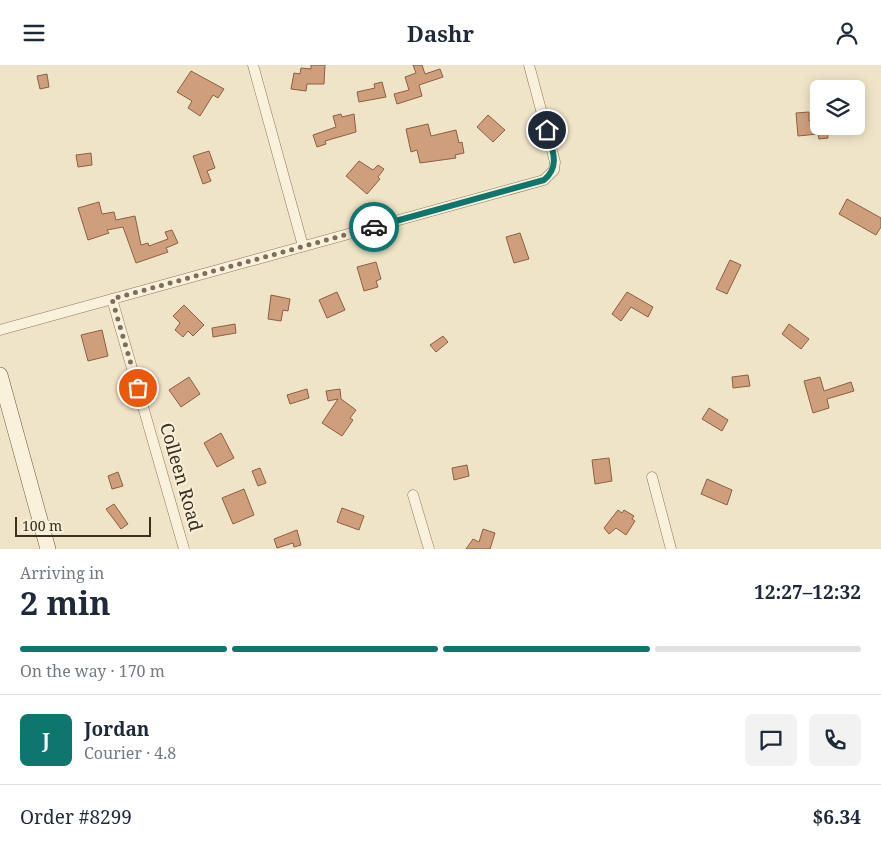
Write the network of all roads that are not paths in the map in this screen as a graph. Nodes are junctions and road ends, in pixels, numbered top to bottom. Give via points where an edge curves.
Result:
1 (253, 65) edge
2 (529, 65) edge
3 (303, 246) junction
4 (112, 299) junction
5 (0, 329) edge
6 (0, 375) edge
7 (652, 477) dead end
8 (413, 495) dead end
9 (48, 549) edge
10 (184, 549) edge
11 (428, 549) edge
12 (672, 549) edge

1 - 3 street
2 - 3 street via 555,162 554,170 544,180
3 - 4 street
4 - 5 street
4 - 10 street, Colleen Road
6 - 9 main road
7 - 12 street
8 - 11 street

